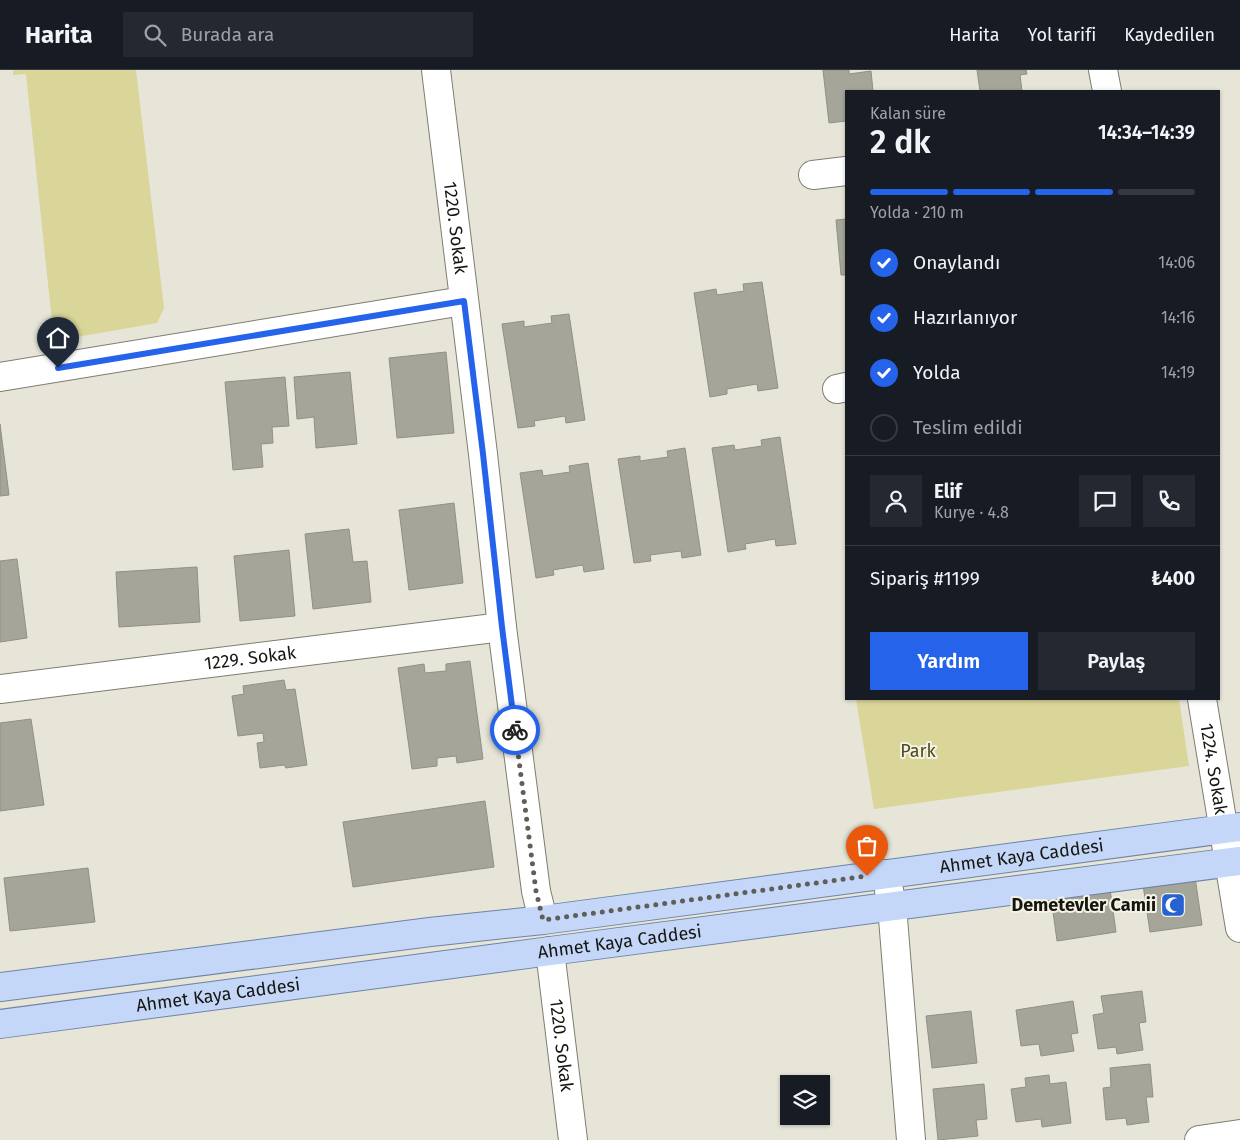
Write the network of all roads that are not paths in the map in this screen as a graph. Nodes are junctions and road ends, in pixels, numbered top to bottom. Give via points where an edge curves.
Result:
1 (436, 70) edge
2 (1103, 70) edge
3 (1107, 90) edge
4 (845, 171) edge
5 (813, 175) dead end
6 (464, 301) junction
7 (0, 378) edge
8 (502, 627) junction
9 (0, 689) edge
10 (1202, 700) edge
11 (1232, 828) edge
12 (1235, 862) edge
13 (886, 874) junction
14 (892, 906) junction
15 (543, 920) junction
16 (1240, 928) edge
17 (550, 951) junction
18 (0, 987) edge
19 (0, 1024) edge
20 (1240, 1134) edge
21 (573, 1140) edge
22 (911, 1140) edge
23 (1199, 1140) edge

1 - 6 street, 1220. Sokak
2 - 3 street
4 - 5 street
6 - 7 street
6 - 8 street, 1220. Sokak
8 - 9 street, 1229. Sokak
8 - 15 street, 1220. Sokak via 536,891
10 - 11 street, 1224. Sokak
11 - 12 street, 1224. Sokak
11 - 13 main road, Ahmet Kaya Caddesi
12 - 14 main road, Ahmet Kaya Caddesi
12 - 16 street, 1224. Sokak
13 - 14 street
13 - 15 main road, Ahmet Kaya Caddesi
14 - 17 main road, Ahmet Kaya Caddesi
14 - 22 street
15 - 18 main road, Ahmet Kaya Caddesi
17 - 19 main road, Ahmet Kaya Caddesi
17 - 21 street, 1220. Sokak
20 - 23 street

